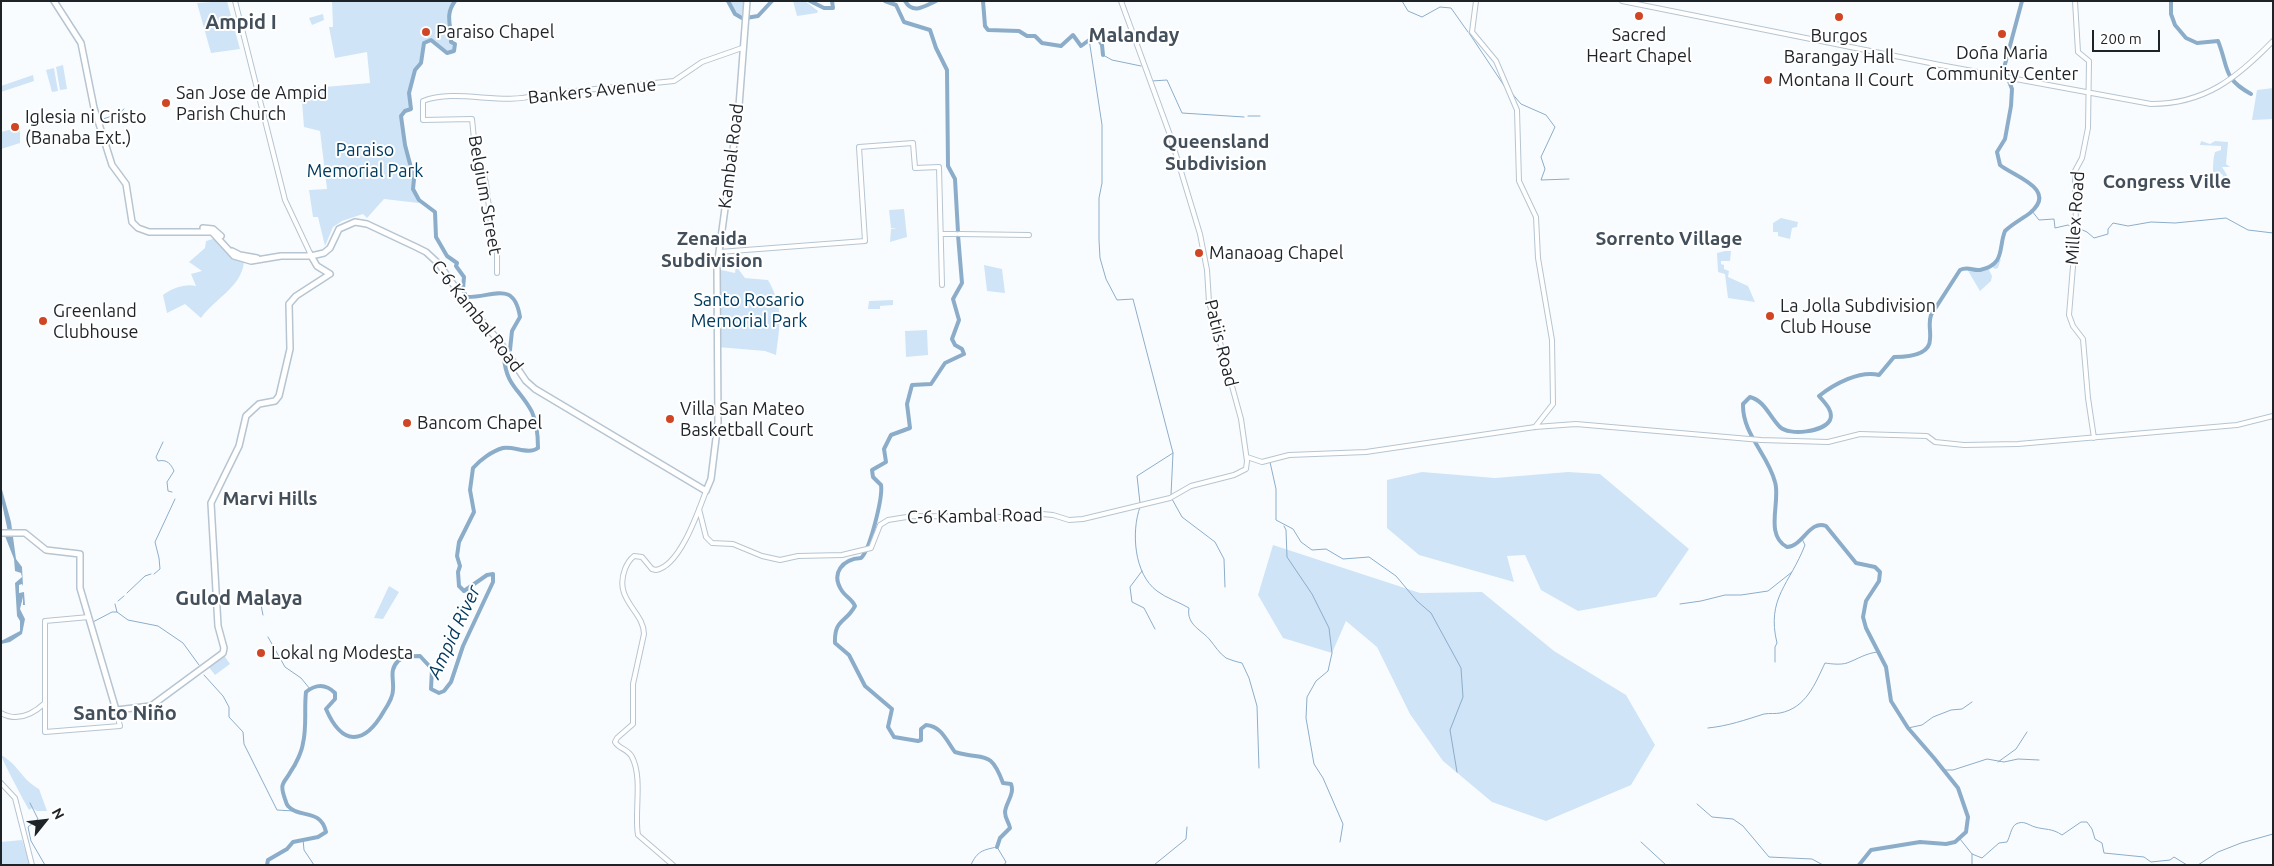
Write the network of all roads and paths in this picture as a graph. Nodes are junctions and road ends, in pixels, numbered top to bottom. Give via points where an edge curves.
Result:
1 (55, 1) edge
2 (235, 1) edge
3 (747, 1) edge
4 (1121, 1) edge
5 (1476, 1) edge
6 (1622, 1) edge
7 (2075, 1) edge
8 (2273, 41) edge
9 (742, 48) junction
10 (2089, 94) junction
11 (470, 117) joint
12 (941, 234) junction
13 (1029, 235) dead end
14 (718, 252) junction
15 (310, 254) junction
16 (497, 273) dead end
17 (942, 285) dead end
18 (2273, 416) edge
19 (1535, 427) junction
20 (2094, 438) junction
21 (1247, 457) junction
22 (707, 490) junction
23 (699, 509) junction
24 (1, 533) edge
25 (89, 618) junction
26 (45, 703) junction
27 (116, 710) junction
28 (1, 713) edge
29 (1, 783) edge
30 (32, 865) edge
31 (673, 865) edge

1 - 15 main road via 81,42 94,111 112,165 126,184 132,222 138,228 146,232 212,232 234,256 249,261
2 - 15 street via 285,200
3 - 9 main road, Kambal Road
4 - 21 street, Patiis Road via 1170,135 1198,228 1207,270 1209,302 1241,419
5 - 19 street via 1472,32 1496,61 1517,110 1517,173 1536,217 1538,258 1552,340 1553,404
6 - 10 street
7 - 10 street, Millex Road via 2078,52 2089,62
8 - 10 street via 2231,79 2205,94 2168,104 2136,103
9 - 11 street, Bankers Avenue via 702,62 674,81 536,94 529,98 470,96 423,100 423,120
9 - 14 main road, Kambal Road via 738,114
10 - 20 street, Millex Road via 2085,145 2075,171 2076,230 2069,315 2083,339
11 - 16 street, Belgium Street via 476,159 486,183 497,250
12 - 13 street
12 - 14 street via 939,166 914,168 913,143 859,147 865,241
12 - 17 street
14 - 22 main road, Kambal Road via 718,422
15 - 22 main road, C-6 Kambal Road via 327,251 338,230 355,222 367,224 416,247 437,262 463,299 535,386
15 - 27 main road via 317,266 330,274 289,304 290,349 279,396 275,401 254,407 246,416 239,446 211,503 218,626 224,652 151,706
18 - 20 street via 2238,425
19 - 20 street via 1576,424 1744,439 1828,442 1860,434 1886,434 1927,436 1935,442 1964,446
19 - 21 street via 1366,452 1289,455 1262,462
21 - 23 street, C-6 Kambal Road via 1247,468 1242,472 1194,485 1172,497 1074,520 1042,514 903,517 881,523 868,549 836,556 780,560 733,544 710,542 704,534
22 - 23 street, Kambal Road
23 - 31 street, Kambal Road via 684,542 670,562 656,570 642,557 634,556 628,562 622,579 624,594 643,626 644,634 633,684 633,724 615,742 633,758 638,793 638,835
24 - 25 main road via 26,534 49,552 80,554 79,580
25 - 26 street via 46,620
25 - 27 main road
26 - 27 street via 46,732 120,726
26 - 28 street via 32,713 15,718
29 - 30 street via 15,798

